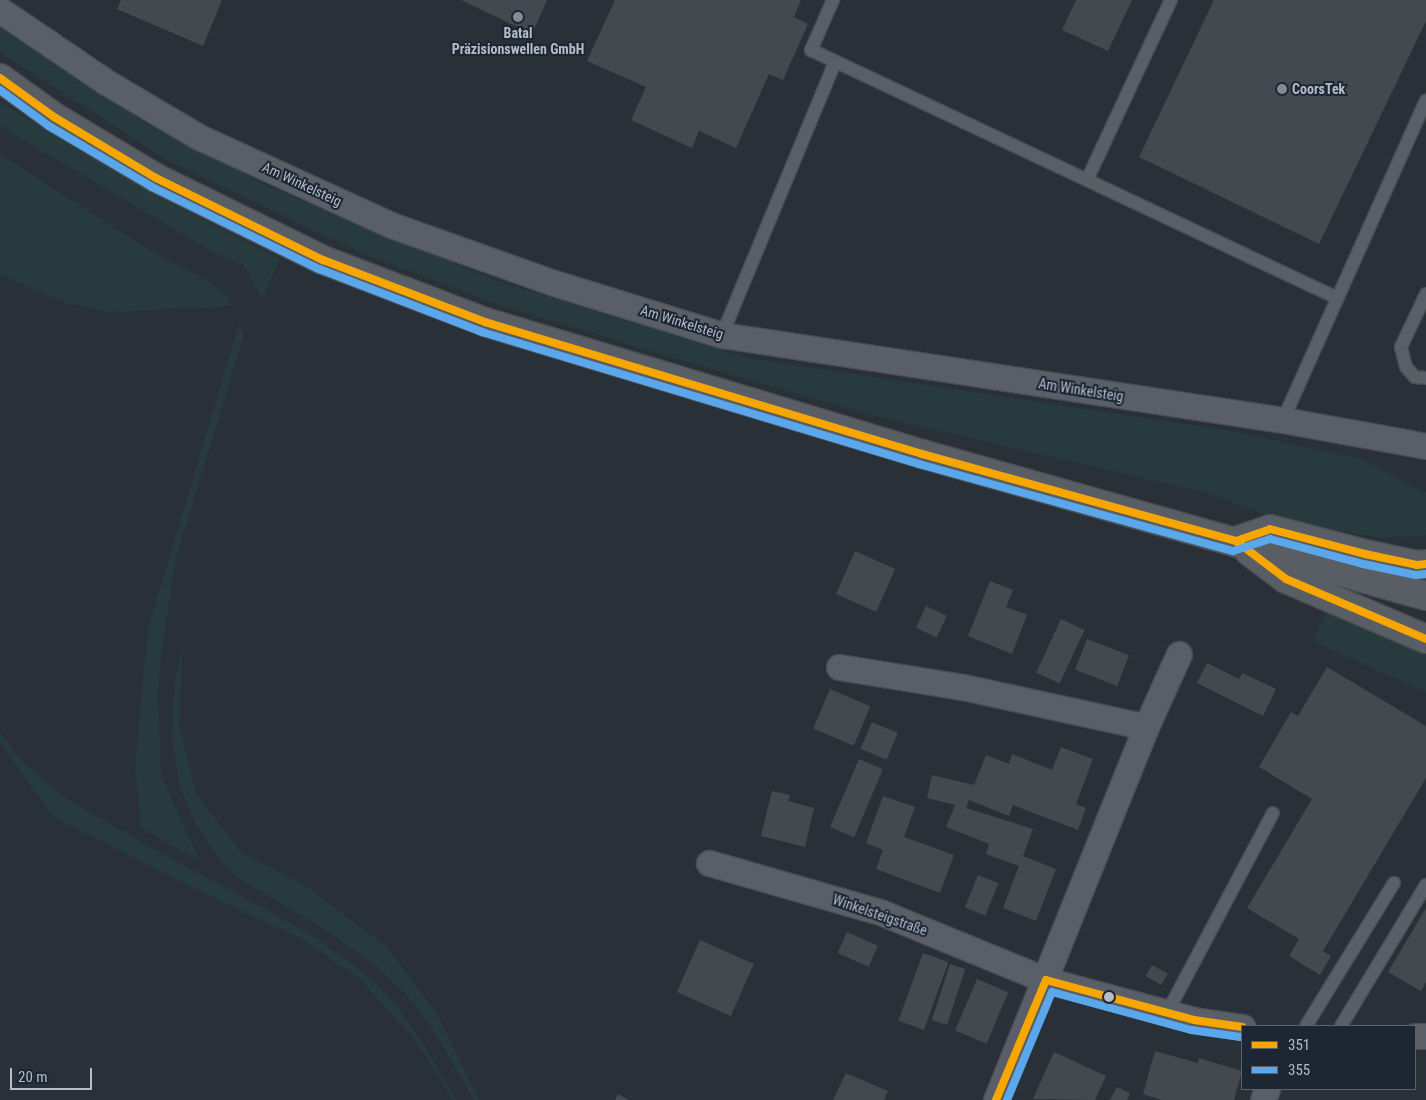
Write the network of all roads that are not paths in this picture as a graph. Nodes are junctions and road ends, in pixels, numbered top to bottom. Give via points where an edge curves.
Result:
1 (833, 0) edge
2 (1171, 0) edge
3 (0, 10) edge
4 (835, 62) junction
5 (0, 78) edge
6 (1426, 100) edge
7 (1087, 180) junction
8 (1426, 294) edge
9 (1337, 298) junction
10 (722, 335) junction
11 (1426, 378) edge
12 (1283, 420) junction
13 (1426, 446) edge
14 (1236, 541) junction
15 (1426, 564) edge
16 (1426, 596) edge
17 (1426, 639) edge
18 (1178, 654) dead end
19 (839, 667) dead end
20 (1146, 727) junction
21 (1273, 813) dead end
22 (709, 863) dead end
23 (1394, 883) dead end
24 (1426, 885) edge
25 (1046, 980) junction
26 (1167, 1013) junction
27 (1307, 1025) edge
28 (1342, 1025) edge
29 (1241, 1027) edge
30 (996, 1100) edge

1 - 4 lane via 811,50
2 - 7 lane
3 - 10 street, Am Winkelsteig via 106,82 199,137 391,225 554,283
4 - 7 lane
4 - 10 lane
5 - 14 main road via 54,117 156,178 323,260 485,322 912,451
6 - 9 lane
7 - 9 lane
8 - 11 lane via 1402,347 1406,367 1415,377
9 - 12 lane
10 - 12 street, Am Winkelsteig
12 - 13 street, Am Winkelsteig
14 - 15 main road via 1270,529 1365,554
14 - 16 main road
14 - 17 main road via 1286,579
18 - 20 street
19 - 20 street via 963,687
20 - 25 street
21 - 26 lane
22 - 25 street, Winkelsteigstraße via 880,912
23 - 27 lane
24 - 28 lane
25 - 26 street, Winkelsteigstraße
25 - 30 street
26 - 29 street, Winkelsteigstraße

